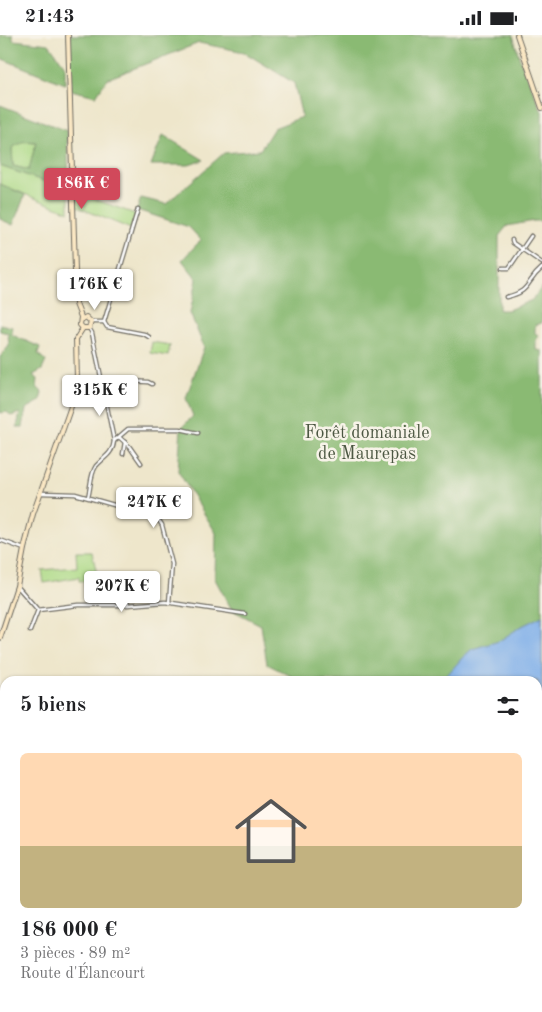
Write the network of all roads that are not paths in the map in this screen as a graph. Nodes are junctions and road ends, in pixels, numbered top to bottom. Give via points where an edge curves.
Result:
1 (68, 35) edge
2 (517, 35) edge
3 (542, 108) edge
4 (138, 209) dead end
5 (531, 237) dead end
6 (512, 240) dead end
7 (523, 249) junction
8 (542, 263) edge
9 (503, 268) dead end
10 (542, 268) edge
11 (506, 297) dead end
12 (81, 320) junction
13 (104, 321) junction
14 (92, 322) junction
15 (83, 328) junction
16 (89, 328) junction
17 (149, 337) dead end
18 (101, 381) junction
19 (152, 384) dead end
20 (198, 433) dead end
21 (119, 437) junction
22 (114, 441) junction
23 (125, 442) junction
24 (123, 454) dead end
25 (140, 463) dead end
26 (41, 493) junction
27 (88, 497) junction
28 (0, 540) edge
29 (24, 549) junction
30 (18, 586) junction
31 (124, 589) dead end
32 (169, 603) junction
33 (128, 605) junction
34 (38, 610) junction
35 (245, 614) dead end
36 (30, 631) dead end
37 (0, 637) edge

1 - 12 street via 76,304
2 - 3 street
4 - 13 street
5 - 7 street
6 - 7 street
7 - 8 street
7 - 9 street via 509,268
10 - 11 street via 524,291
12 - 14 street via 86,317
12 - 15 street
13 - 14 street
13 - 17 street via 107,327
14 - 16 street
15 - 16 street
15 - 26 street via 76,339 76,395
16 - 18 street
18 - 19 street
18 - 22 street
20 - 21 street via 180,429 128,429
21 - 22 street
21 - 23 street
22 - 27 street via 110,453 91,477
23 - 24 street
23 - 25 street
26 - 27 street
26 - 29 street
27 - 32 street via 154,513 162,525 172,564
28 - 29 street
29 - 30 street
30 - 34 street
30 - 37 street
31 - 33 street
32 - 33 street
32 - 35 street
33 - 34 street via 78,605
34 - 36 street

